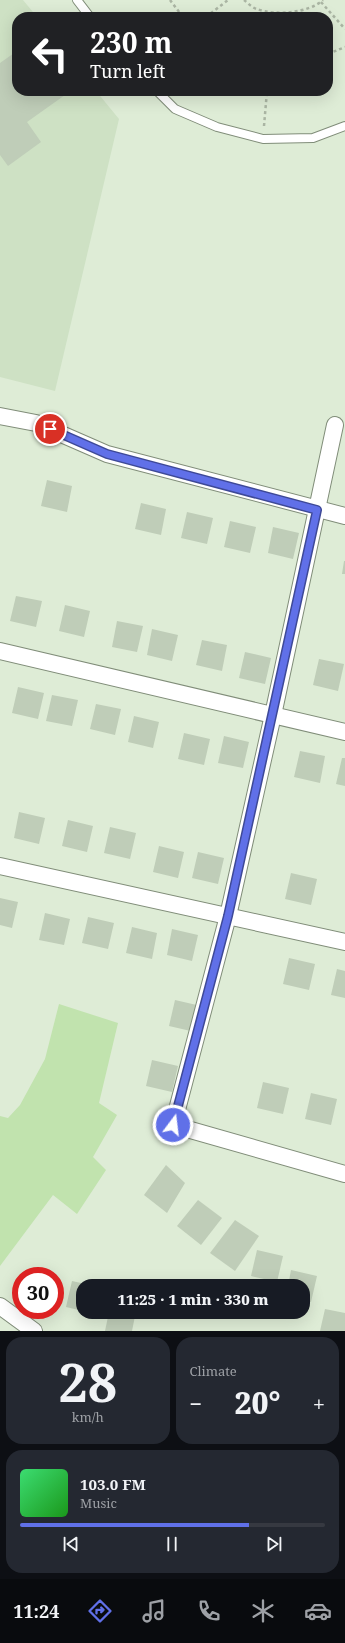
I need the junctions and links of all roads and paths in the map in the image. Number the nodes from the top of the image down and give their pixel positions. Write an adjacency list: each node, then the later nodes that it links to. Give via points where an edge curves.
1 (77, 0): 6 (lane)
2 (170, 0): 7 (path)
3 (228, 0): 8 (path)
4 (244, 0): 9 (path, via 256,9)
5 (322, 1): 10 (path, via 299,11); 11 (path)
6 (86, 12)
7 (180, 12)
8 (212, 12)
9 (270, 12)
10 (286, 12)
11 (331, 12)
12 (333, 14): 13 (path)
13 (345, 29)
14 (345, 47): 15 (path)
15 (333, 52)
16 (162, 96): 19 (lane, via 175,109 217,127)
17 (267, 96): 19 (path)
18 (345, 126): 19 (lane, via 313,138)
19 (263, 139)
20 (0, 416): 22 (street, via 36,423 107,454)
21 (335, 425): 22 (street)
22 (317, 510): 23 (street); 25 (street)
23 (345, 516)
24 (0, 651): 25 (street)
25 (273, 715): 26 (street); 28 (street)
26 (345, 732)
27 (0, 866): 28 (street)
28 (228, 916): 29 (street); 30 (street, via 173,1125)
29 (345, 942)
30 (345, 1174)
31 (0, 1306): 32 (street)
32 (34, 1331)

